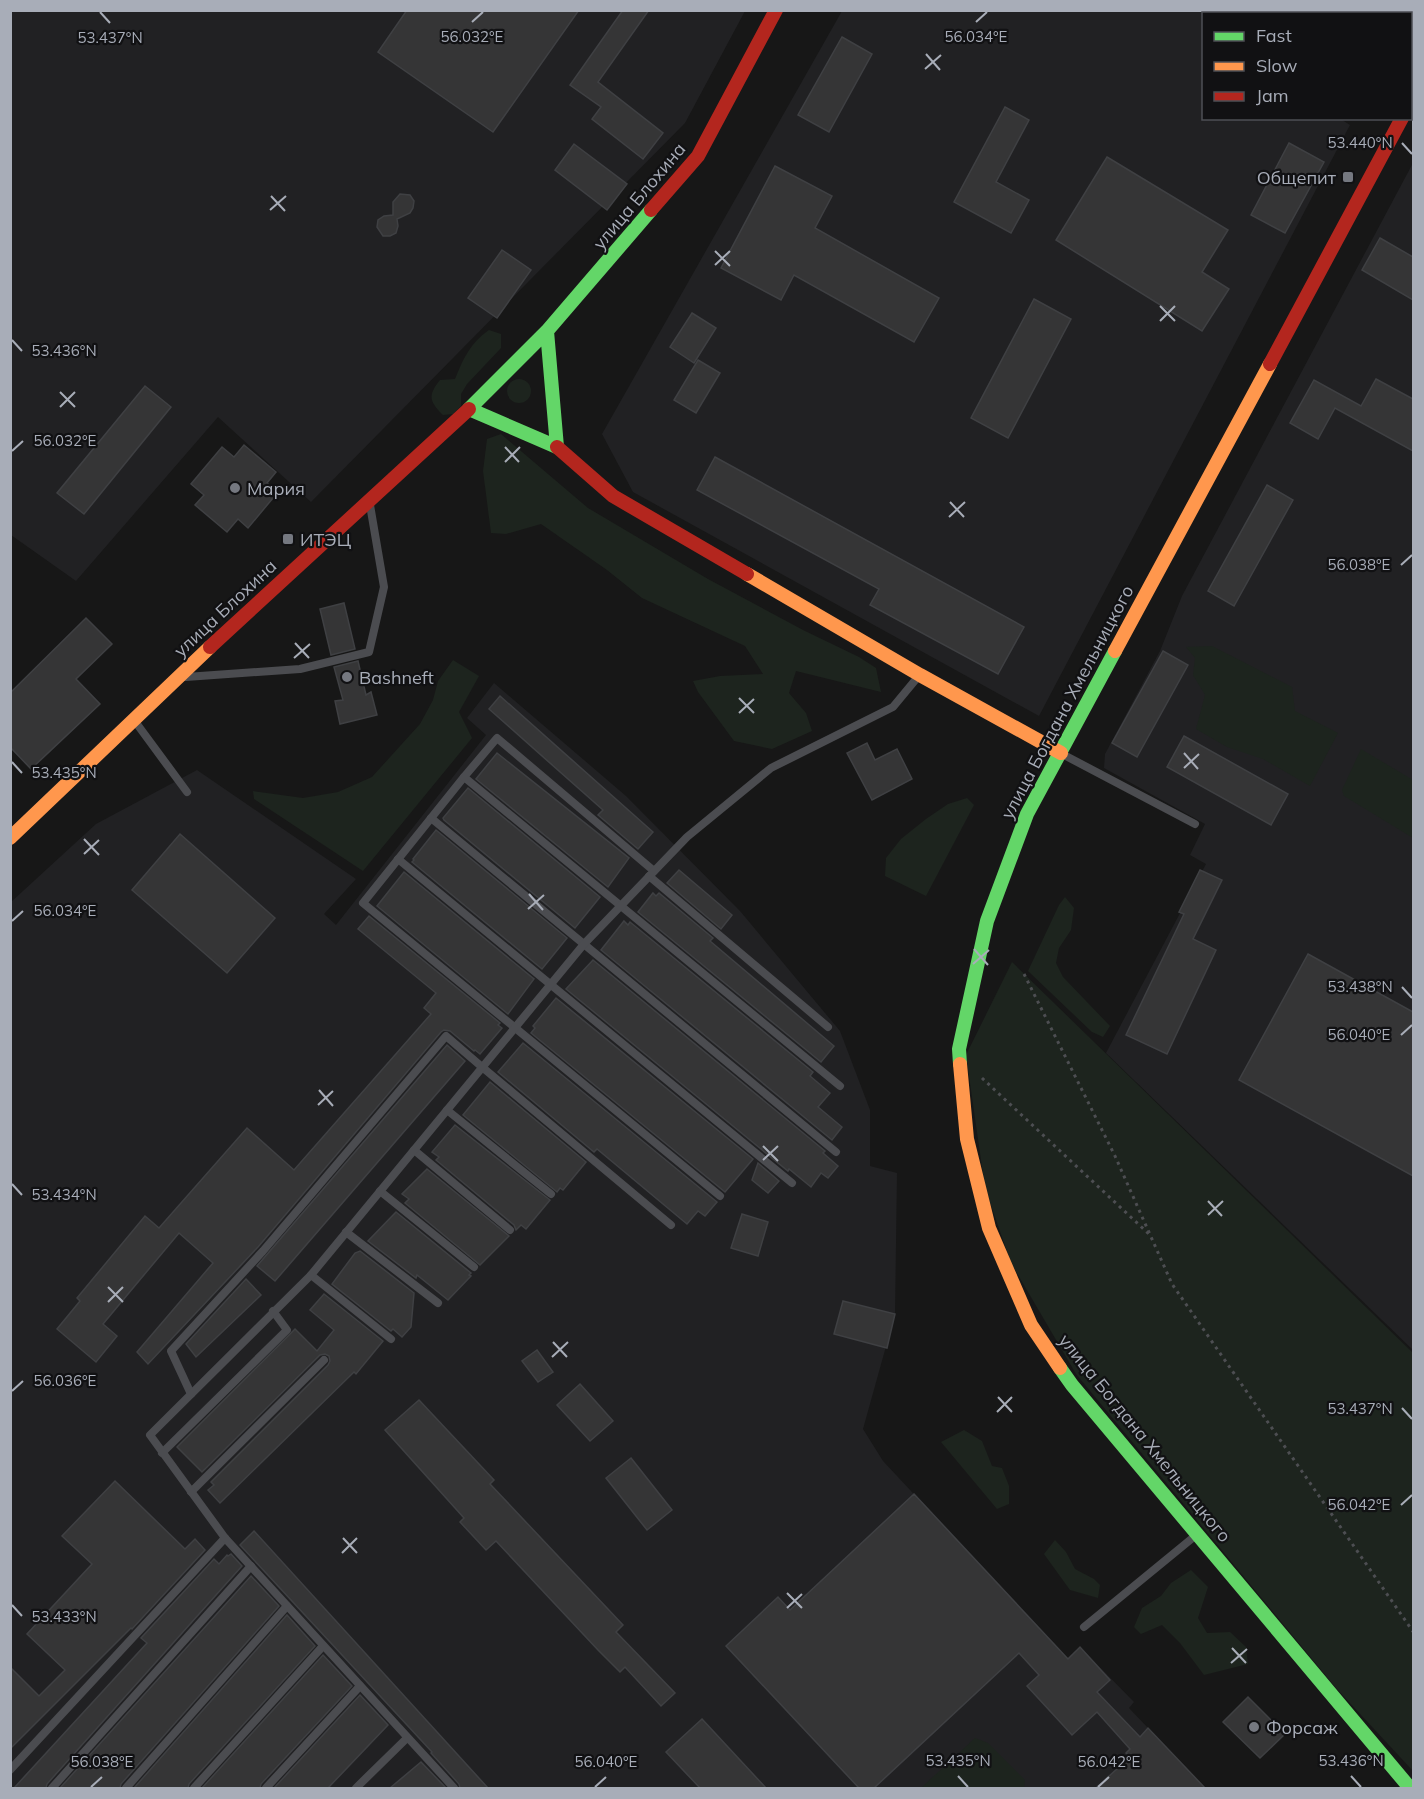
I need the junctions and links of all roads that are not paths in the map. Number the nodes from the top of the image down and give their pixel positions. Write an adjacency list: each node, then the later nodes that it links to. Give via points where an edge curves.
1 (776, 10): 3 (main road, улица Блохина, via 698,156)
2 (1401, 120): 10 (main road, улица Богдана Хмельницкого)
3 (547, 331): 4 (main road, улица Блохина); 5 (main road)
4 (469, 409): 5 (main road); 6 (main road, улица Блохина)
5 (557, 447): 7 (main road, via 613,496)
6 (369, 499): 8 (main road, улица Блохина); 8 (lane, via 384,587 369,652 300,669)
7 (920, 675): 10 (main road); 17 (lane, via 893,707 771,768 687,837)
8 (177, 677): 9 (main road, улица Блохина)
9 (133, 720): 12 (lane); 15 (main road, улица Блохина)
10 (1061, 753): 14 (lane); 44 (main road, улица Богдана Хмельницкого, via 1027,814 979,952 959,1049 967,1139 989,1228 1031,1325 1072,1384)
11 (464, 777): 13 (lane); 17 (lane, via 497,738); 18 (lane)
12 (187, 792)
13 (430, 818): 16 (lane); 19 (lane)
14 (1195, 824)
15 (10, 838)
16 (398, 859): 20 (lane); 21 (lane, via 363,903)
17 (651, 873): 18 (lane); 22 (lane)
18 (620, 905): 19 (lane); 24 (lane)
19 (584, 944): 20 (lane); 27 (lane)
20 (551, 984): 21 (lane); 28 (lane)
21 (515, 1027): 23 (lane); 31 (lane)
22 (828, 1027)
23 (482, 1067): 25 (lane); 32 (lane); 41 (lane, via 446,1036 263,1251 171,1351)
24 (840, 1086)
25 (447, 1110): 26 (lane); 30 (lane)
26 (414, 1150): 29 (lane); 33 (lane)
27 (836, 1152)
28 (792, 1183)
29 (380, 1191): 34 (lane); 35 (lane)
30 (550, 1194)
31 (720, 1196)
32 (671, 1225)
33 (510, 1230)
34 (346, 1232): 36 (lane); 37 (lane)
35 (474, 1267)
36 (311, 1275): 38 (lane); 39 (lane)
37 (438, 1304)
38 (273, 1311): 41 (lane); 42 (lane, via 287,1330)
39 (391, 1339)
40 (324, 1360): 43 (lane)
41 (191, 1394): 42 (lane, via 150,1435)
42 (162, 1453): 43 (lane)
43 (191, 1492): 45 (lane)
44 (1197, 1534): 48 (lane); 59 (main road, улица Богдана Хмельницкого)
45 (225, 1538): 46 (lane); 52 (lane)
46 (251, 1566): 47 (lane); 53 (lane)
47 (287, 1606): 49 (lane); 54 (lane)
48 (1084, 1627)
49 (323, 1646): 50 (lane); 55 (lane)
50 (360, 1686): 51 (lane); 56 (lane)
51 (407, 1738): 57 (lane); 58 (lane)
52 (10, 1770)
53 (52, 1788)
54 (126, 1788)
55 (194, 1788)
56 (266, 1788)
57 (356, 1788)
58 (454, 1788)
59 (1410, 1788)

